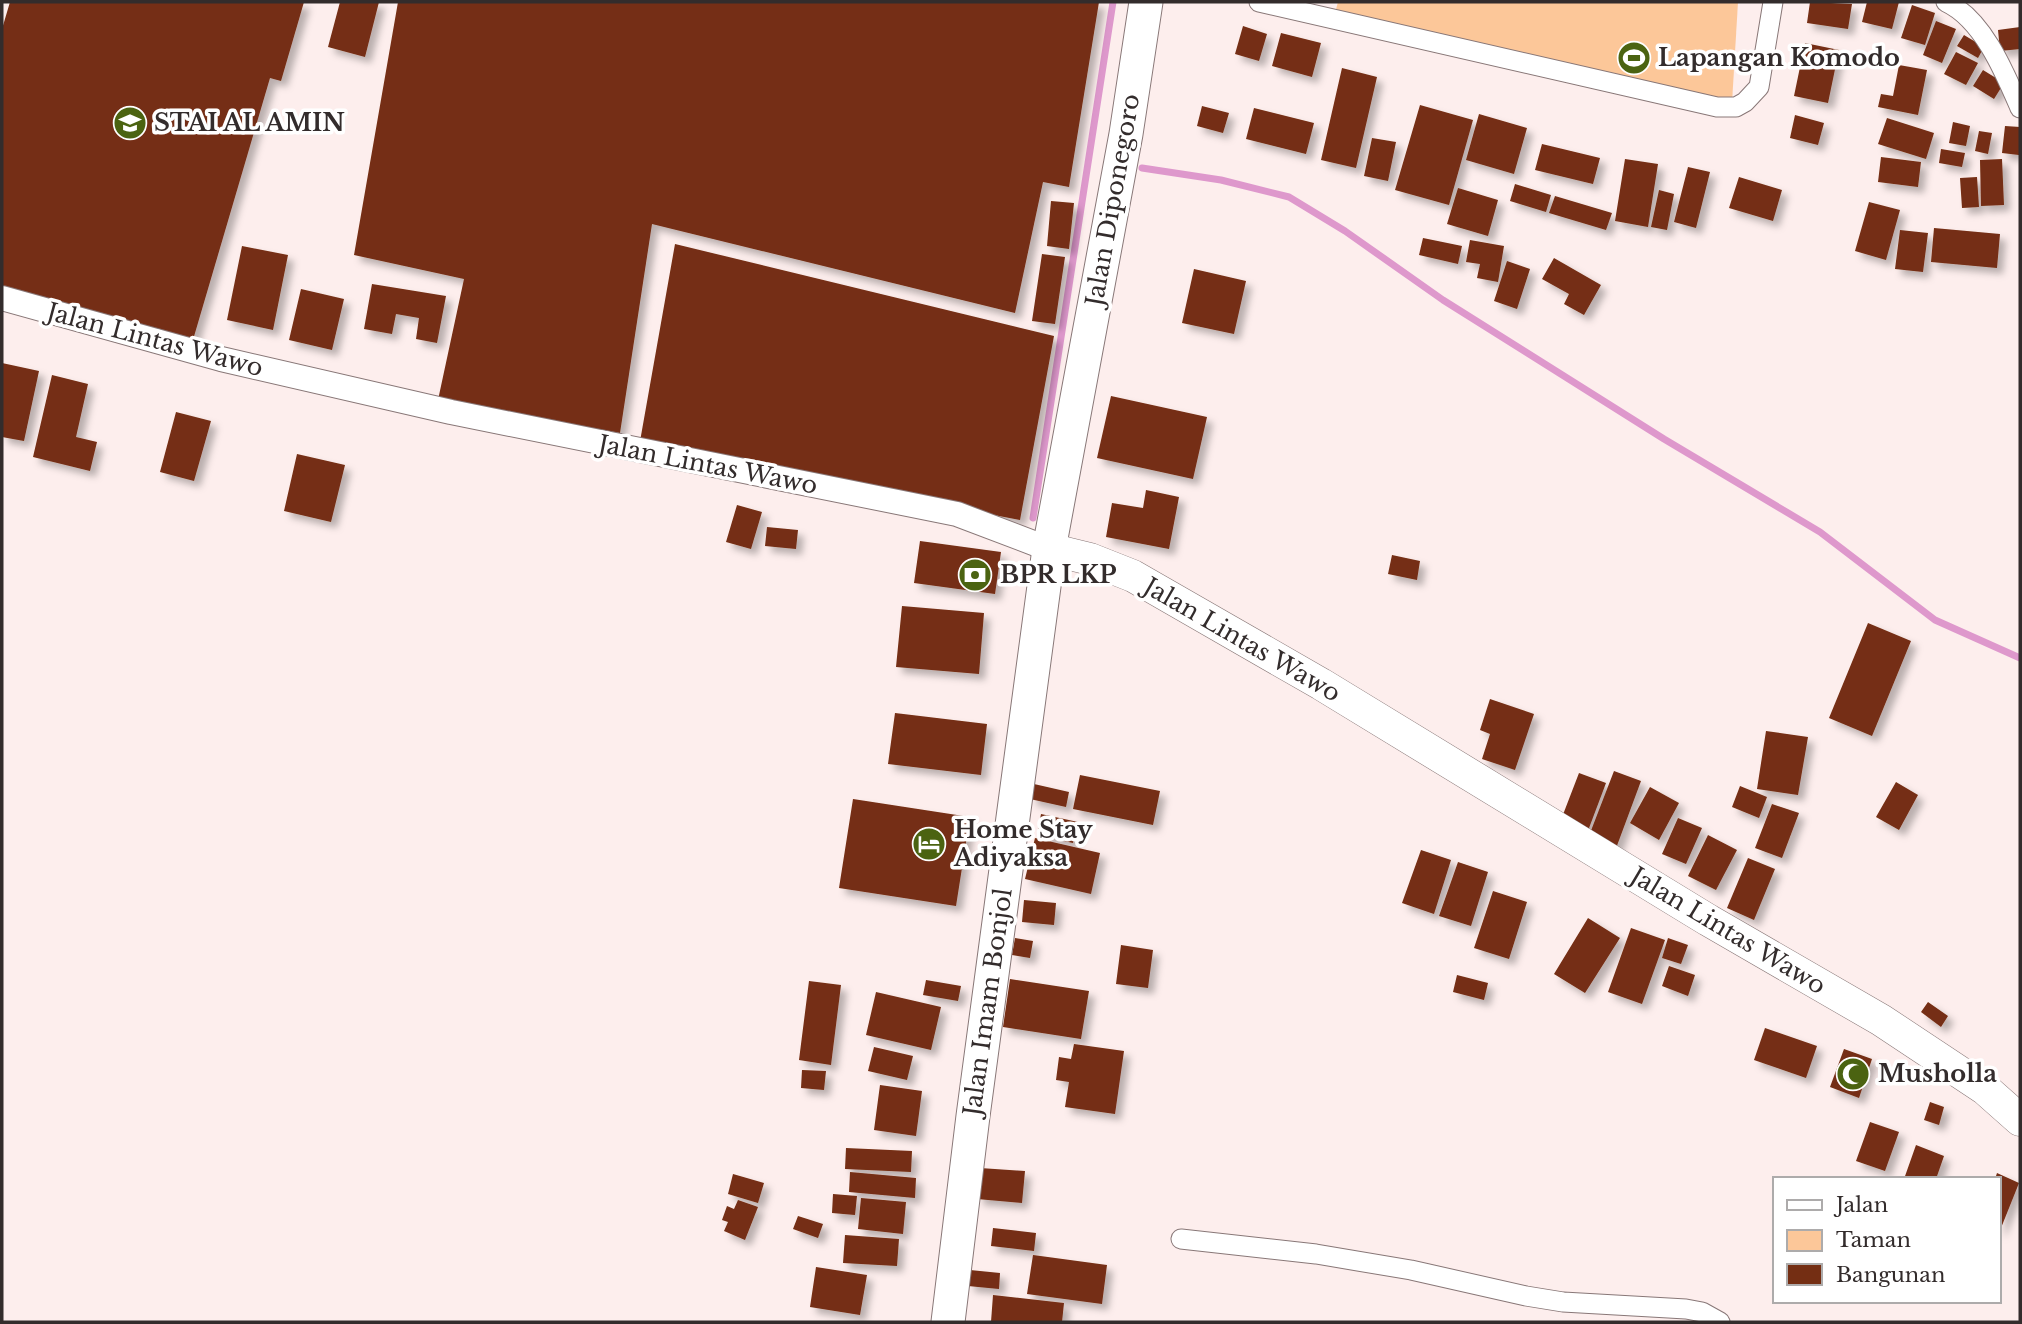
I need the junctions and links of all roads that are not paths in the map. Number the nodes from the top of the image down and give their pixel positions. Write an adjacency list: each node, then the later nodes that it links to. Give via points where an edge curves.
1 (1146, 2): 7 (highway, Jalan Diponegoro)
2 (1259, 2): 3 (street, via 1717,107 1736,107 1759,87)
3 (1773, 2)
4 (1947, 2): 5 (street, via 1985,37)
5 (2020, 108)
6 (2, 298): 7 (street, Jalan Lintas Wawo, via 221,359 438,409 935,508)
7 (1049, 549): 8 (main road, Jalan Lintas Wawo, via 1133,576 1321,684 1881,1020 1985,1089); 10 (highway, Jalan Imam Bonjol)
8 (2020, 1120)
9 (1181, 1239): 11 (street, via 1316,1254 1563,1302 1686,1309)
10 (948, 1322)
11 (1720, 1322)

